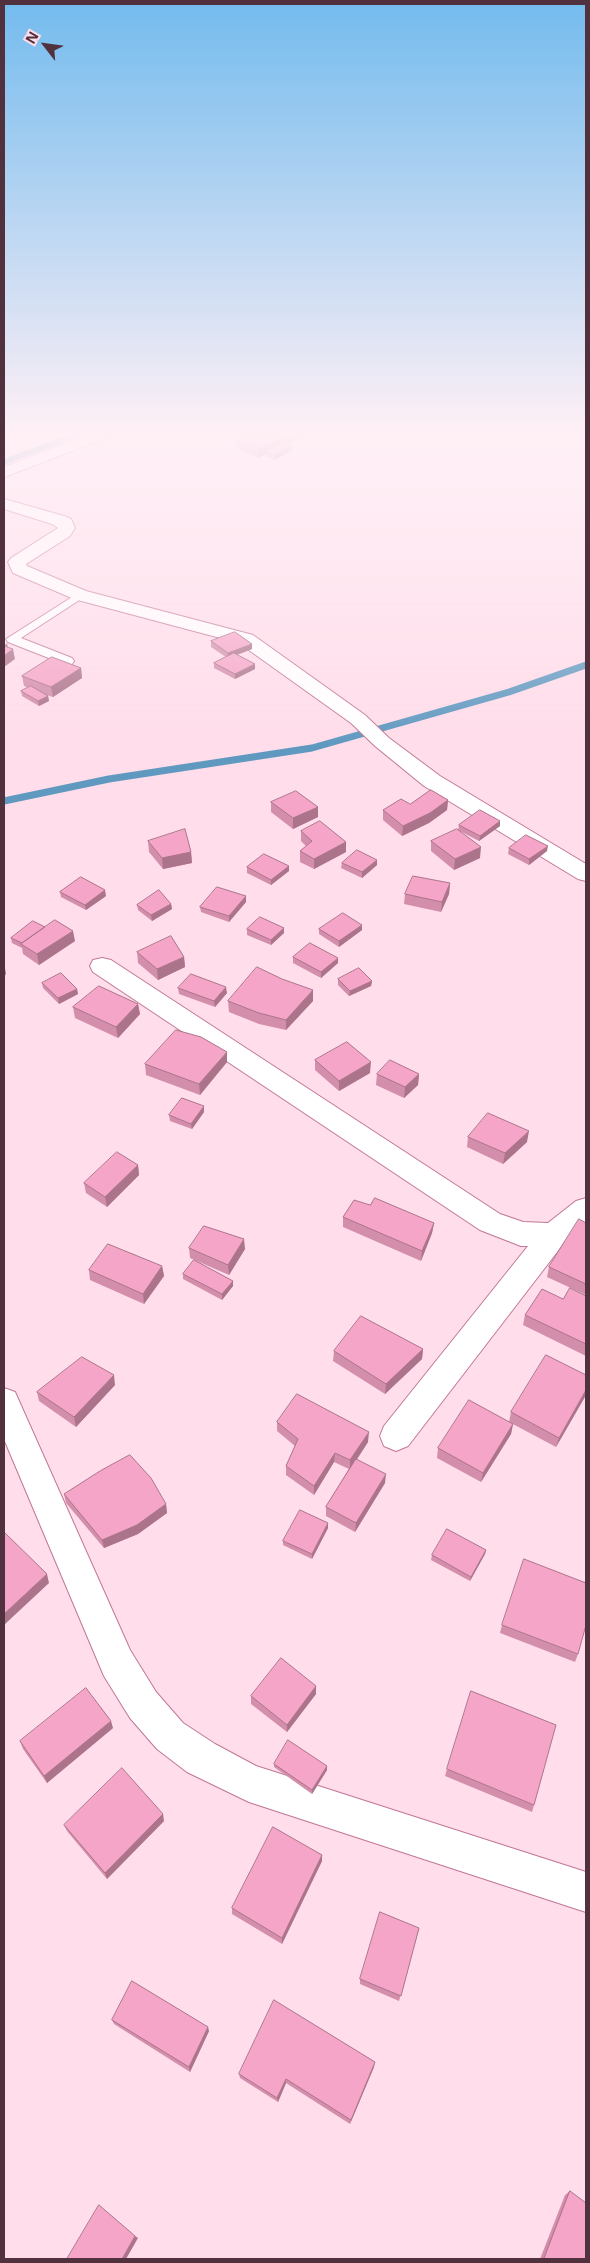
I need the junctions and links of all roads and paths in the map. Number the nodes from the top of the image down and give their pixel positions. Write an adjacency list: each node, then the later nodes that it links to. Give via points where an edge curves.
1 (58, 536): 2 (street, via 18,562 18,570)
2 (80, 595): 3 (lane, via 12,639); 4 (street, via 239,636 358,719 432,781)
3 (68, 662)
4 (586, 874)
5 (102, 966): 7 (street, via 490,1222 521,1234)
6 (586, 1209): 7 (street)
7 (554, 1235): 9 (street)
8 (4, 1402): 10 (street, via 117,1663 144,1706 170,1736 201,1758 249,1783)
9 (396, 1436)
10 (586, 1892)

